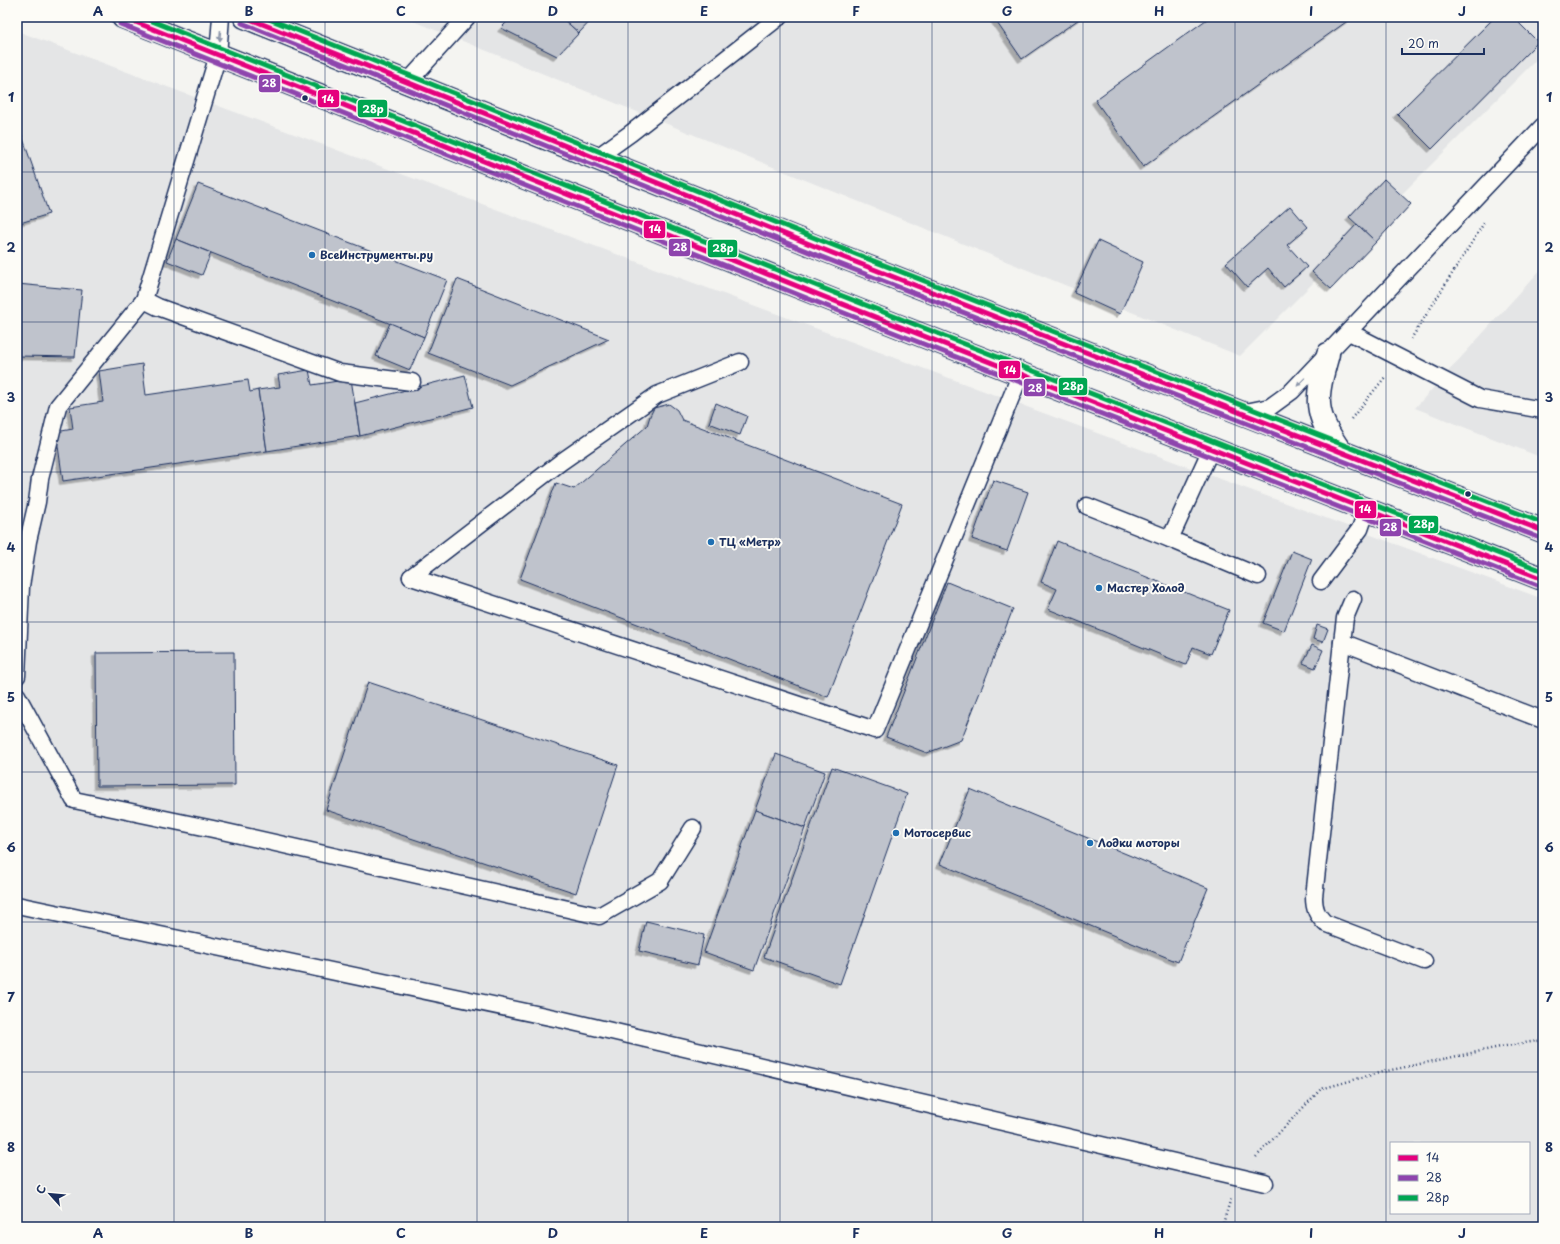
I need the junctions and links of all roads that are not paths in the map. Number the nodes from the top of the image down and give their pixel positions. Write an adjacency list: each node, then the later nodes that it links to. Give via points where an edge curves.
1 (123, 17): 6 (main road)
2 (221, 17): 6 (lane, one-way to 6)
3 (245, 17): 7 (main road)
4 (467, 17): 7 (lane)
5 (779, 17): 9 (lane)
6 (218, 55): 10 (lane); 14 (main road)
7 (407, 83): 9 (main road)
8 (1543, 126): 11 (lane)
9 (596, 158): 17 (main road)
10 (144, 300): 15 (lane, via 340,373); 29 (lane, via 58,406 40,479 21,586)
11 (1349, 332): 12 (lane); 16 (lane, via 1480,399)
12 (1328, 354): 17 (lane, one-way to 17, via 1282,399 1270,407); 19 (main road, via 1320,382 1319,408 1327,432)
13 (740, 362): 14 (lane, via 657,394 561,462 411,577 875,730)
14 (1022, 373): 18 (main road)
15 (412, 382)
16 (1543, 410)
17 (1241, 413): 19 (main road)
18 (1211, 449): 21 (main road); 23 (lane)
19 (1341, 452): 22 (main road)
20 (1087, 506): 23 (lane)
21 (1367, 509): 25 (main road); 26 (lane, via 1360,529)
22 (1543, 531)
23 (1170, 539): 24 (lane)
24 (1258, 576)
25 (1543, 579)
26 (1321, 581)
27 (1354, 599): 28 (lane, via 1345,618)
28 (1342, 642): 31 (lane); 34 (lane, via 1314,897 1315,910 1325,923)
29 (17, 676)
30 (17, 695): 32 (lane, via 74,800 599,916 660,881)
31 (1543, 720)
32 (693, 828)
33 (17, 905): 35 (lane, via 564,1020)
34 (1424, 961)
35 (1265, 1183)

